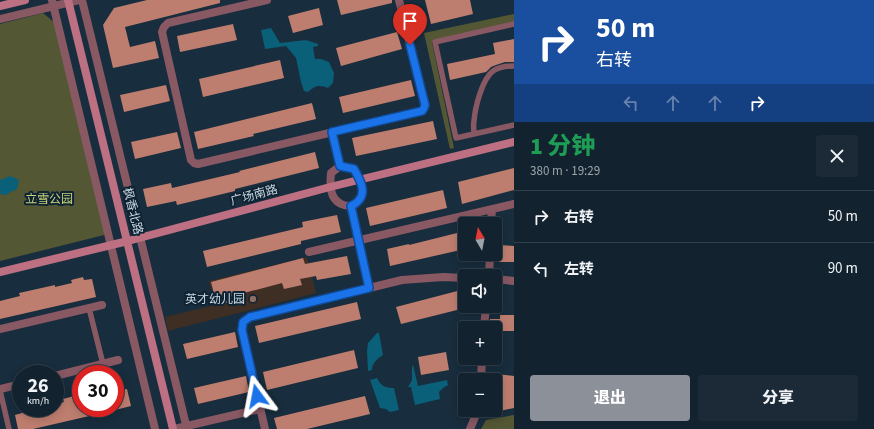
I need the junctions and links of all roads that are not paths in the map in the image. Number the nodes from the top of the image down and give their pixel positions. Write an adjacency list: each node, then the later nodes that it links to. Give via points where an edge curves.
1 (25, 0): 7 (street)
2 (81, 0): 5 (street); 22 (street)
3 (265, 0): 12 (street, via 168,23 164,27 162,32 191,160 198,164)
4 (399, 0): 12 (street, via 424,108 422,111)
5 (68, 1): 6 (street); 23 (street, 枫香北路)
6 (52, 3): 8 (street); 25 (street)
7 (0, 6)
8 (0, 19)
9 (514, 24): 13 (lane, via 435,42 456,138)
10 (514, 66): 13 (lane, via 493,70 485,79 474,121)
11 (514, 125): 13 (lane)
12 (332, 132): 15 (street)
13 (474, 134)
14 (514, 142): 16 (street, 广场南路)
15 (340, 166): 16 (street, via 354,169); 17 (street, via 331,174)
16 (360, 180): 17 (street, 广场南路); 19 (street, via 360,200)
17 (330, 187): 19 (street, via 333,197 340,204); 22 (street, 广场南路)
18 (514, 204): 20 (street)
19 (351, 206): 24 (street)
20 (492, 209): 21 (street); 24 (street)
21 (491, 217)
22 (140, 238): 23 (street, 广场南路); 42 (street)
23 (128, 241): 25 (street, 广场南路); 45 (street, 枫香北路)
24 (358, 241): 26 (street); 31 (street)
25 (111, 245): 27 (street, 广场南路); 44 (street)
26 (310, 252)
27 (0, 272)
28 (458, 278): 31 (street, via 402,280)
29 (502, 280): 30 (street)
30 (514, 281)
31 (369, 288): 40 (street, via 250,317 243,322 242,330)
32 (102, 305): 33 (street)
33 (89, 308): 34 (street); 36 (lane)
34 (0, 329)
35 (118, 360): 36 (street)
36 (103, 364): 37 (street)
37 (64, 374)
38 (12, 387): 39 (street)
39 (0, 390): 43 (lane)
40 (260, 409): 42 (street); 46 (street)
41 (475, 417): 47 (street)
42 (187, 428): 45 (street)
43 (9, 429)
44 (156, 429)
45 (174, 429)
46 (265, 429)
47 (470, 429)

